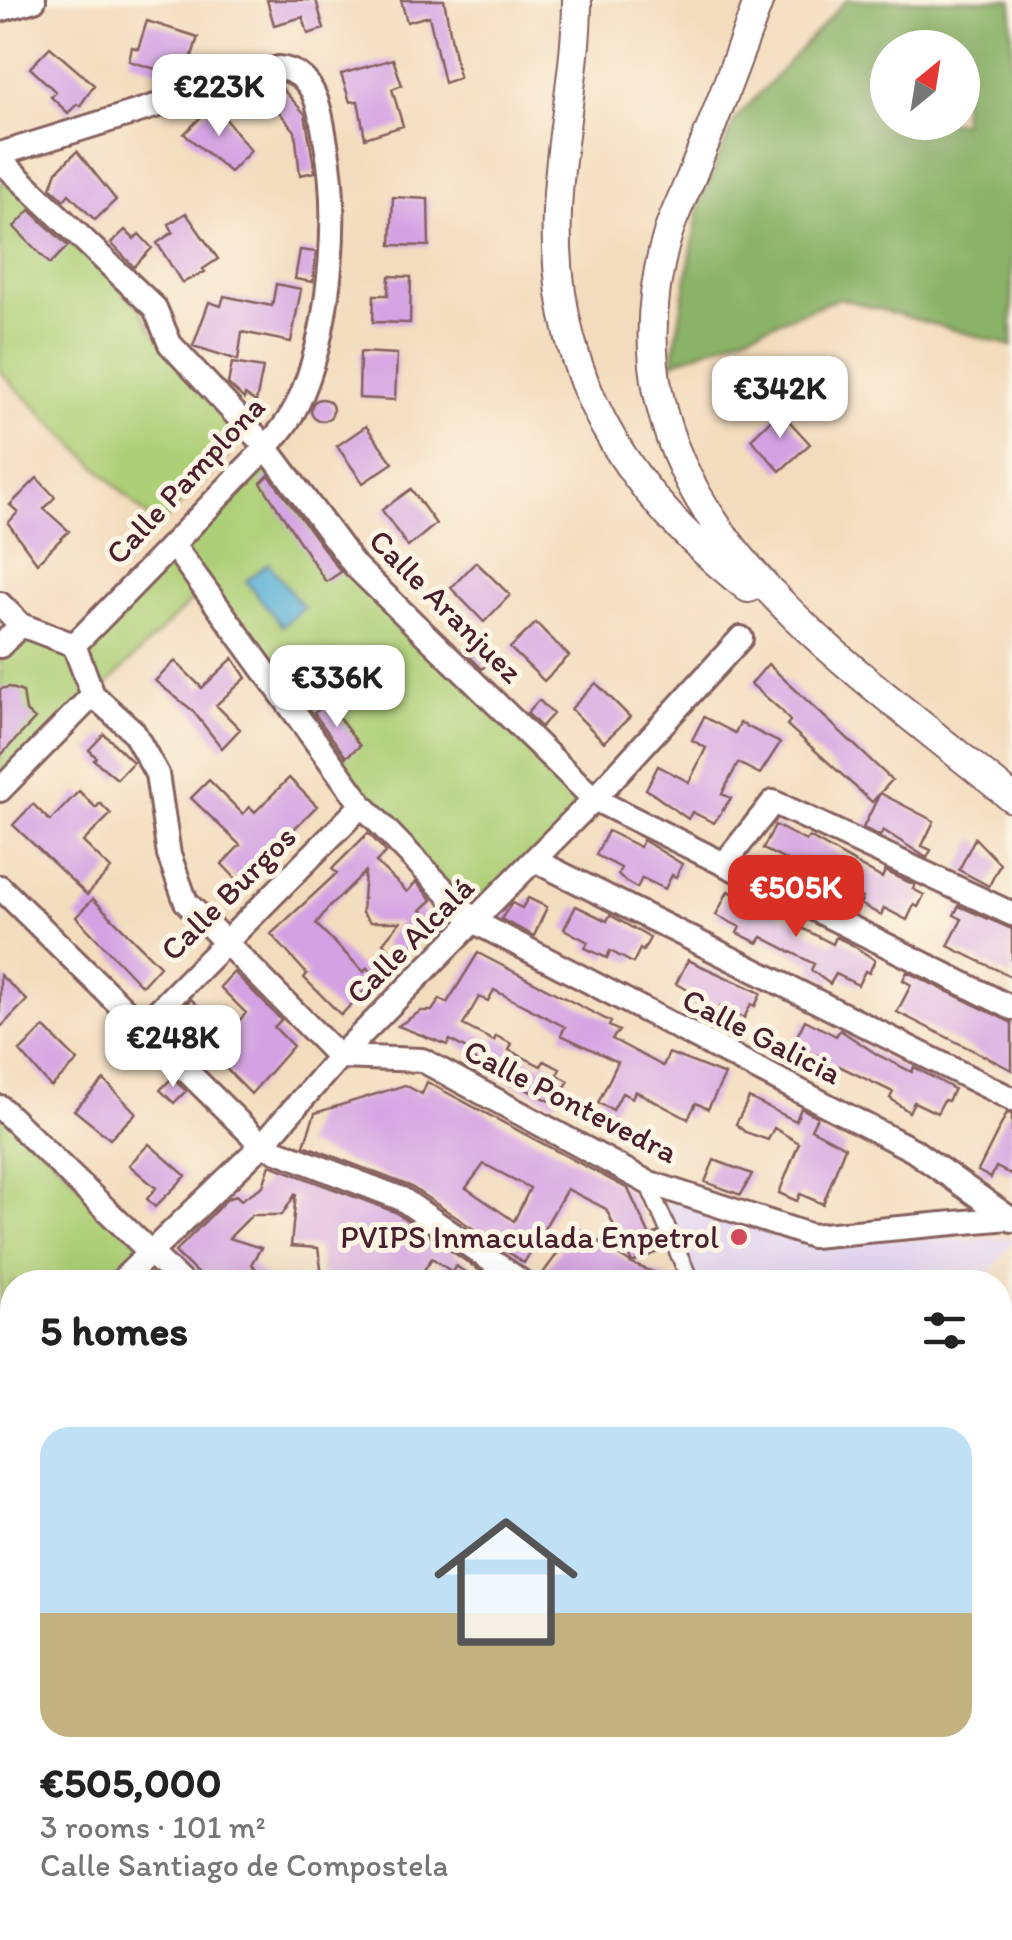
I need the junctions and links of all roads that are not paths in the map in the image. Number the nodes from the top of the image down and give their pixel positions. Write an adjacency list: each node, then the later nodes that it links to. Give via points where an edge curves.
1 (577, 0): 11 (street, via 556,212 562,300 575,357 600,422 657,507 734,578)
2 (759, 0): 11 (street, via 668,232 652,352 672,444 706,516 752,574)
3 (28, 1): 4 (street)
4 (0, 10)
5 (0, 157): 6 (street, Calle Aranjuez, via 155,308 170,344); 6 (street, Calle Pamplona, via 278,68 305,78 330,166 328,282 296,407)
6 (266, 447): 7 (street, Calle Pamplona); 17 (street, Calle Aranjuez, via 355,566)
7 (173, 545): 12 (street, Calle Pamplona); 18 (street, Calle Galicia)
8 (0, 604): 9 (street)
9 (21, 625): 12 (street); 13 (street)
10 (740, 638): 17 (street, Calle Alcalá)
11 (822, 640): 16 (street)
12 (74, 645): 14 (street)
13 (0, 646)
14 (93, 695): 15 (street); 24 (street, via 133,731 157,774 178,888)
15 (0, 790)
16 (1012, 798)
17 (594, 799): 19 (street, Calle Alcalá); 20 (street, Calle Aranjuez)
18 (362, 805): 23 (street, Calle Galicia); 24 (street, Calle Burgos)
19 (534, 860): 23 (street, Calle Alcalá); 28 (street)
20 (725, 864): 22 (street, via 772,802); 25 (street, Calle Aranjuez)
21 (0, 888): 26 (street)
22 (1012, 914)
23 (474, 922): 27 (street, Calle Alcalá); 32 (street, Calle Galicia, via 914,1150)
24 (224, 942): 26 (street, Calle Burgos); 27 (street)
25 (1012, 1008)
26 (142, 1027): 30 (street)
27 (339, 1057): 30 (street, Calle Alcalá); 31 (street, Calle Pontevedra, via 422,1060)
28 (1012, 1100)
29 (0, 1107): 33 (street)
30 (262, 1145): 33 (street, Calle Alcalá); 36 (street, via 402,1199)
31 (647, 1182): 32 (street, Calle Pontevedra, via 812,1236); 37 (street)
32 (1010, 1219)
33 (151, 1253): 34 (street, Calle Alcalá); 35 (street)
34 (133, 1270)
35 (169, 1270)
36 (505, 1270)
37 (686, 1270)

